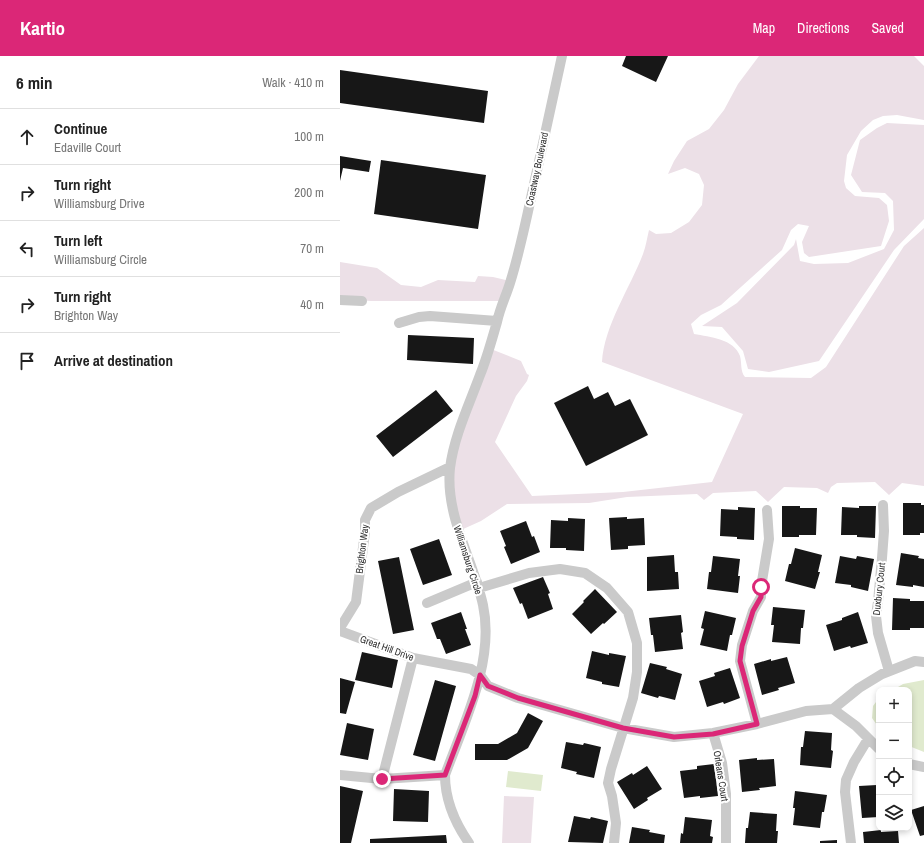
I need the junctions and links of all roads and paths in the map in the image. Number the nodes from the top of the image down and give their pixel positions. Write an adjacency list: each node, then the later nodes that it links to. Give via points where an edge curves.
1 (562, 56): 2 (street, Coastway Boulevard)
2 (511, 282): 5 (street, Williamsburg Circle)
3 (340, 300): 4 (street)
4 (362, 301)
5 (497, 321): 6 (street, via 430,316); 7 (street, Williamsburg Circle)
6 (399, 323)
7 (450, 467): 10 (street, Williamsburg Circle, via 450,494 459,532); 12 (street, Brighton Way, via 371,508 365,520 356,602)
8 (883, 505): 15 (street, Duxbury Court, via 884,531 876,616)
9 (767, 510): 18 (street, via 769,539 761,597 753,611 740,661)
10 (478, 585): 11 (street); 16 (street, Williamsburg Circle, via 486,632); 19 (street, via 529,573 560,569 585,573 607,588 628,612 637,643 637,672)
11 (427, 603)
12 (340, 629): 13 (street, Great Hill Drive)
13 (413, 658): 16 (street, Great Hill Drive, via 471,669); 27 (street)
14 (924, 662): 15 (street, via 915,661)
15 (889, 671): 17 (street, via 859,688)
16 (480, 675): 19 (street, via 488,686 518,698); 25 (street, Williamsburg Circle, via 475,696)
17 (833, 709): 18 (street, via 806,711); 21 (street, via 856,726)
18 (757, 724): 20 (street)
19 (623, 728): 20 (street, via 674,737); 29 (street, via 608,783 616,823)
20 (713, 734): 30 (street, Orleans Court, via 722,763 726,794)
21 (868, 740): 22 (street); 31 (street, via 846,780)
22 (876, 747)
23 (912, 765): 24 (street)
24 (924, 767)
25 (445, 775): 27 (street); 28 (street, Williamsburg Circle, via 450,804 457,823)
26 (340, 776): 27 (street)
27 (382, 779)
28 (469, 843)
29 (614, 843)
30 (726, 843)
31 (851, 843)

